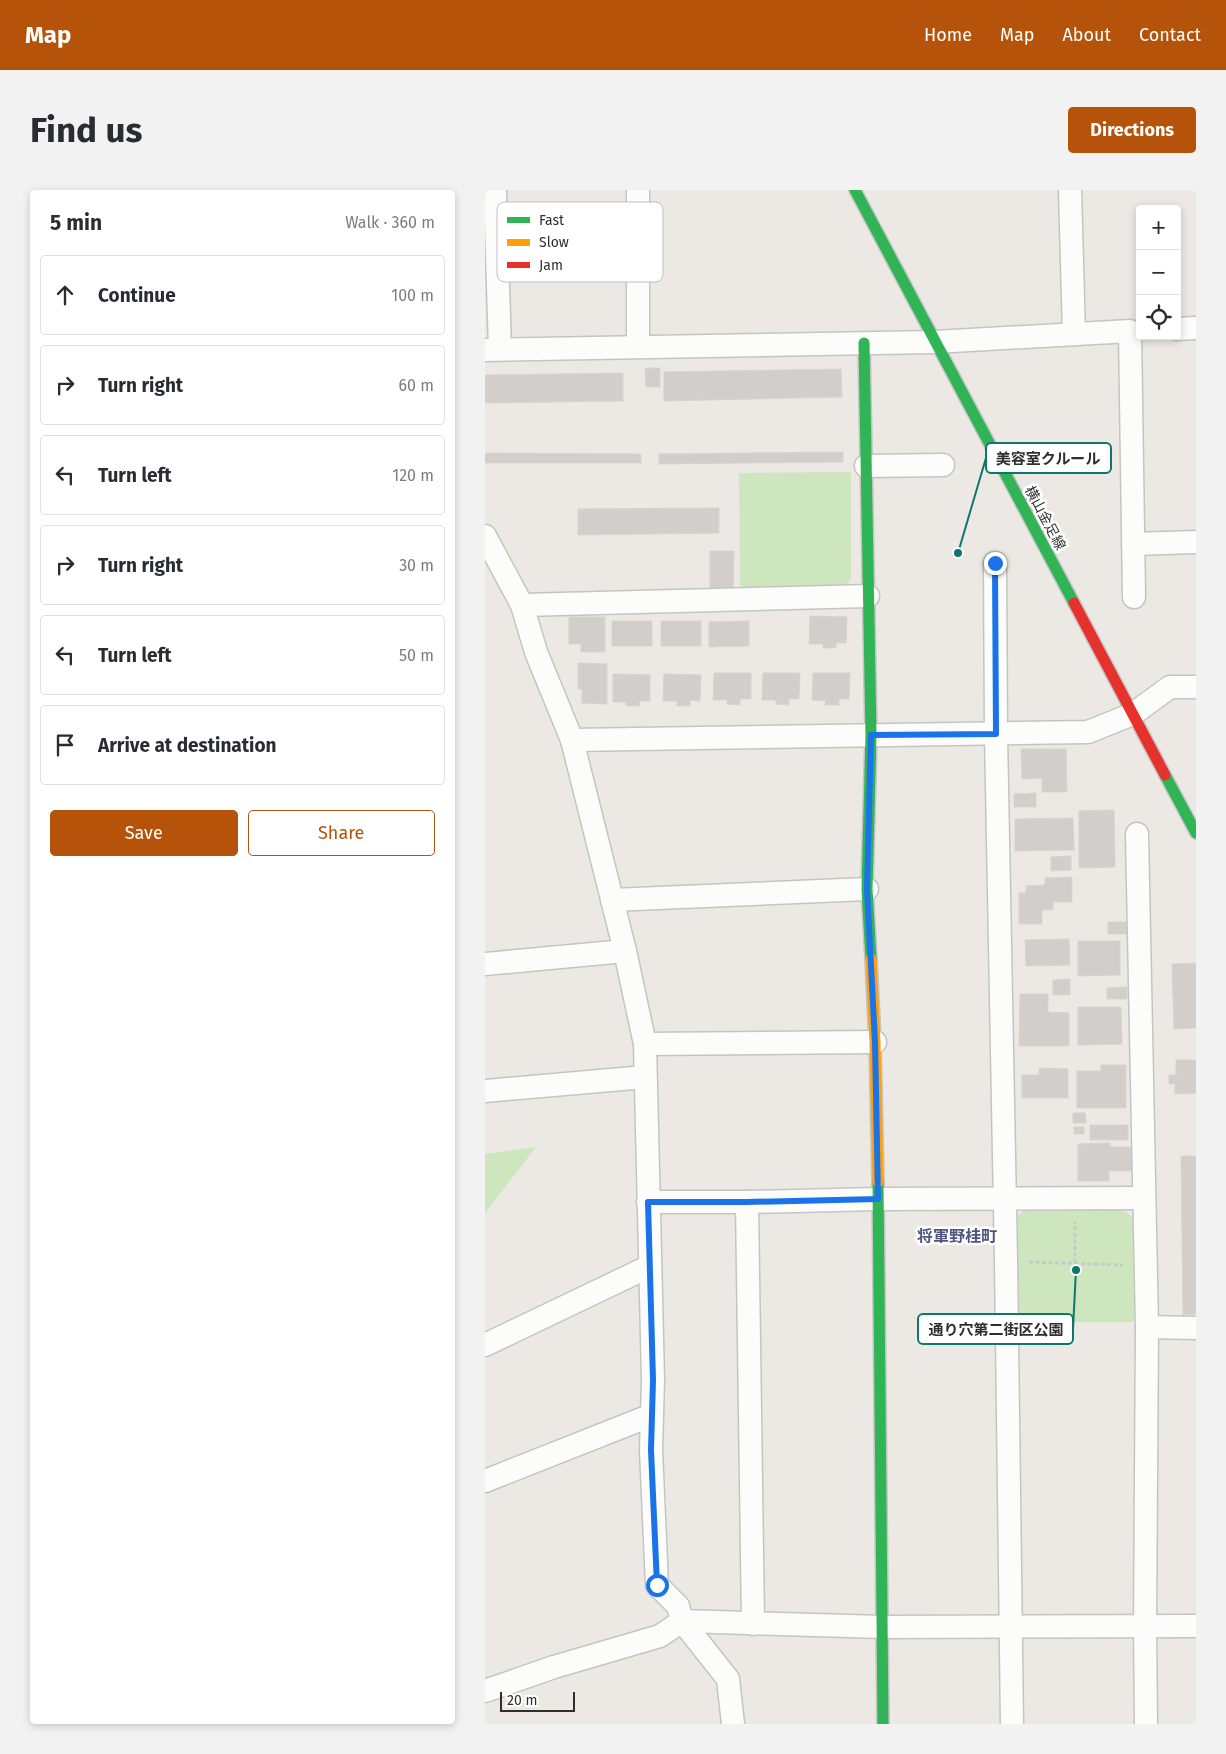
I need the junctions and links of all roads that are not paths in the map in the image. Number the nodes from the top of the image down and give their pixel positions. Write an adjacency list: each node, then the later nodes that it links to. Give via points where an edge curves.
1 (495, 190): 12 (street)
2 (855, 190): 9 (street, 横山金足線)
3 (1070, 190): 8 (street)
4 (638, 282): 11 (street)
5 (1196, 328): 6 (street)
6 (1181, 329)
7 (1135, 331): 8 (street); 17 (street)
8 (1075, 334): 9 (street)
9 (934, 342): 10 (street); 23 (street, 横山金足線)
10 (864, 343): 11 (street); 14 (street)
11 (638, 347): 12 (street)
12 (493, 350)
13 (943, 465): 14 (street)
14 (866, 466): 19 (street)
15 (485, 536): 21 (street)
16 (1196, 542): 17 (street)
17 (1133, 544): 20 (street)
18 (995, 563): 24 (street)
19 (869, 596): 21 (street); 25 (street)
20 (1134, 597)
21 (521, 605): 26 (street, via 536,652)
22 (1196, 686): 23 (street, via 1170,687)
23 (1133, 714): 24 (street, via 1088,732); 27 (street, 横山金足線)
24 (996, 734): 25 (street); 37 (street)
25 (871, 735): 26 (street); 29 (street)
26 (572, 740): 30 (street)
27 (1196, 833)
28 (1137, 834): 38 (street)
29 (867, 889): 30 (street); 33 (street)
30 (612, 900): 31 (street)
31 (625, 951): 32 (street); 34 (street)
32 (485, 964)
33 (875, 1042): 34 (street); 39 (street)
34 (645, 1044): 35 (street)
35 (645, 1077): 36 (street); 40 (street)
36 (485, 1091)
37 (1003, 1198): 38 (street); 39 (street); 50 (street)
38 (1143, 1198): 43 (street)
39 (878, 1199): 41 (street); 52 (street)
40 (648, 1202): 41 (street); 42 (street)
41 (747, 1202): 49 (street)
42 (650, 1266): 45 (street); 46 (street)
43 (1147, 1327): 44 (street); 53 (street)
44 (1196, 1328)
45 (485, 1345)
46 (652, 1415): 47 (street); 48 (street, via 657,1585 678,1606)
47 (485, 1481)
48 (682, 1621): 49 (street); 54 (street, via 659,1636); 55 (street, via 728,1678)
49 (753, 1624): 52 (street)
50 (1011, 1626): 52 (street); 53 (street); 57 (street)
51 (1196, 1626): 53 (street)
52 (883, 1627): 56 (street)
53 (1145, 1627): 58 (street)
54 (485, 1691)
55 (733, 1724)
56 (883, 1724)
57 (1012, 1724)
58 (1146, 1724)

